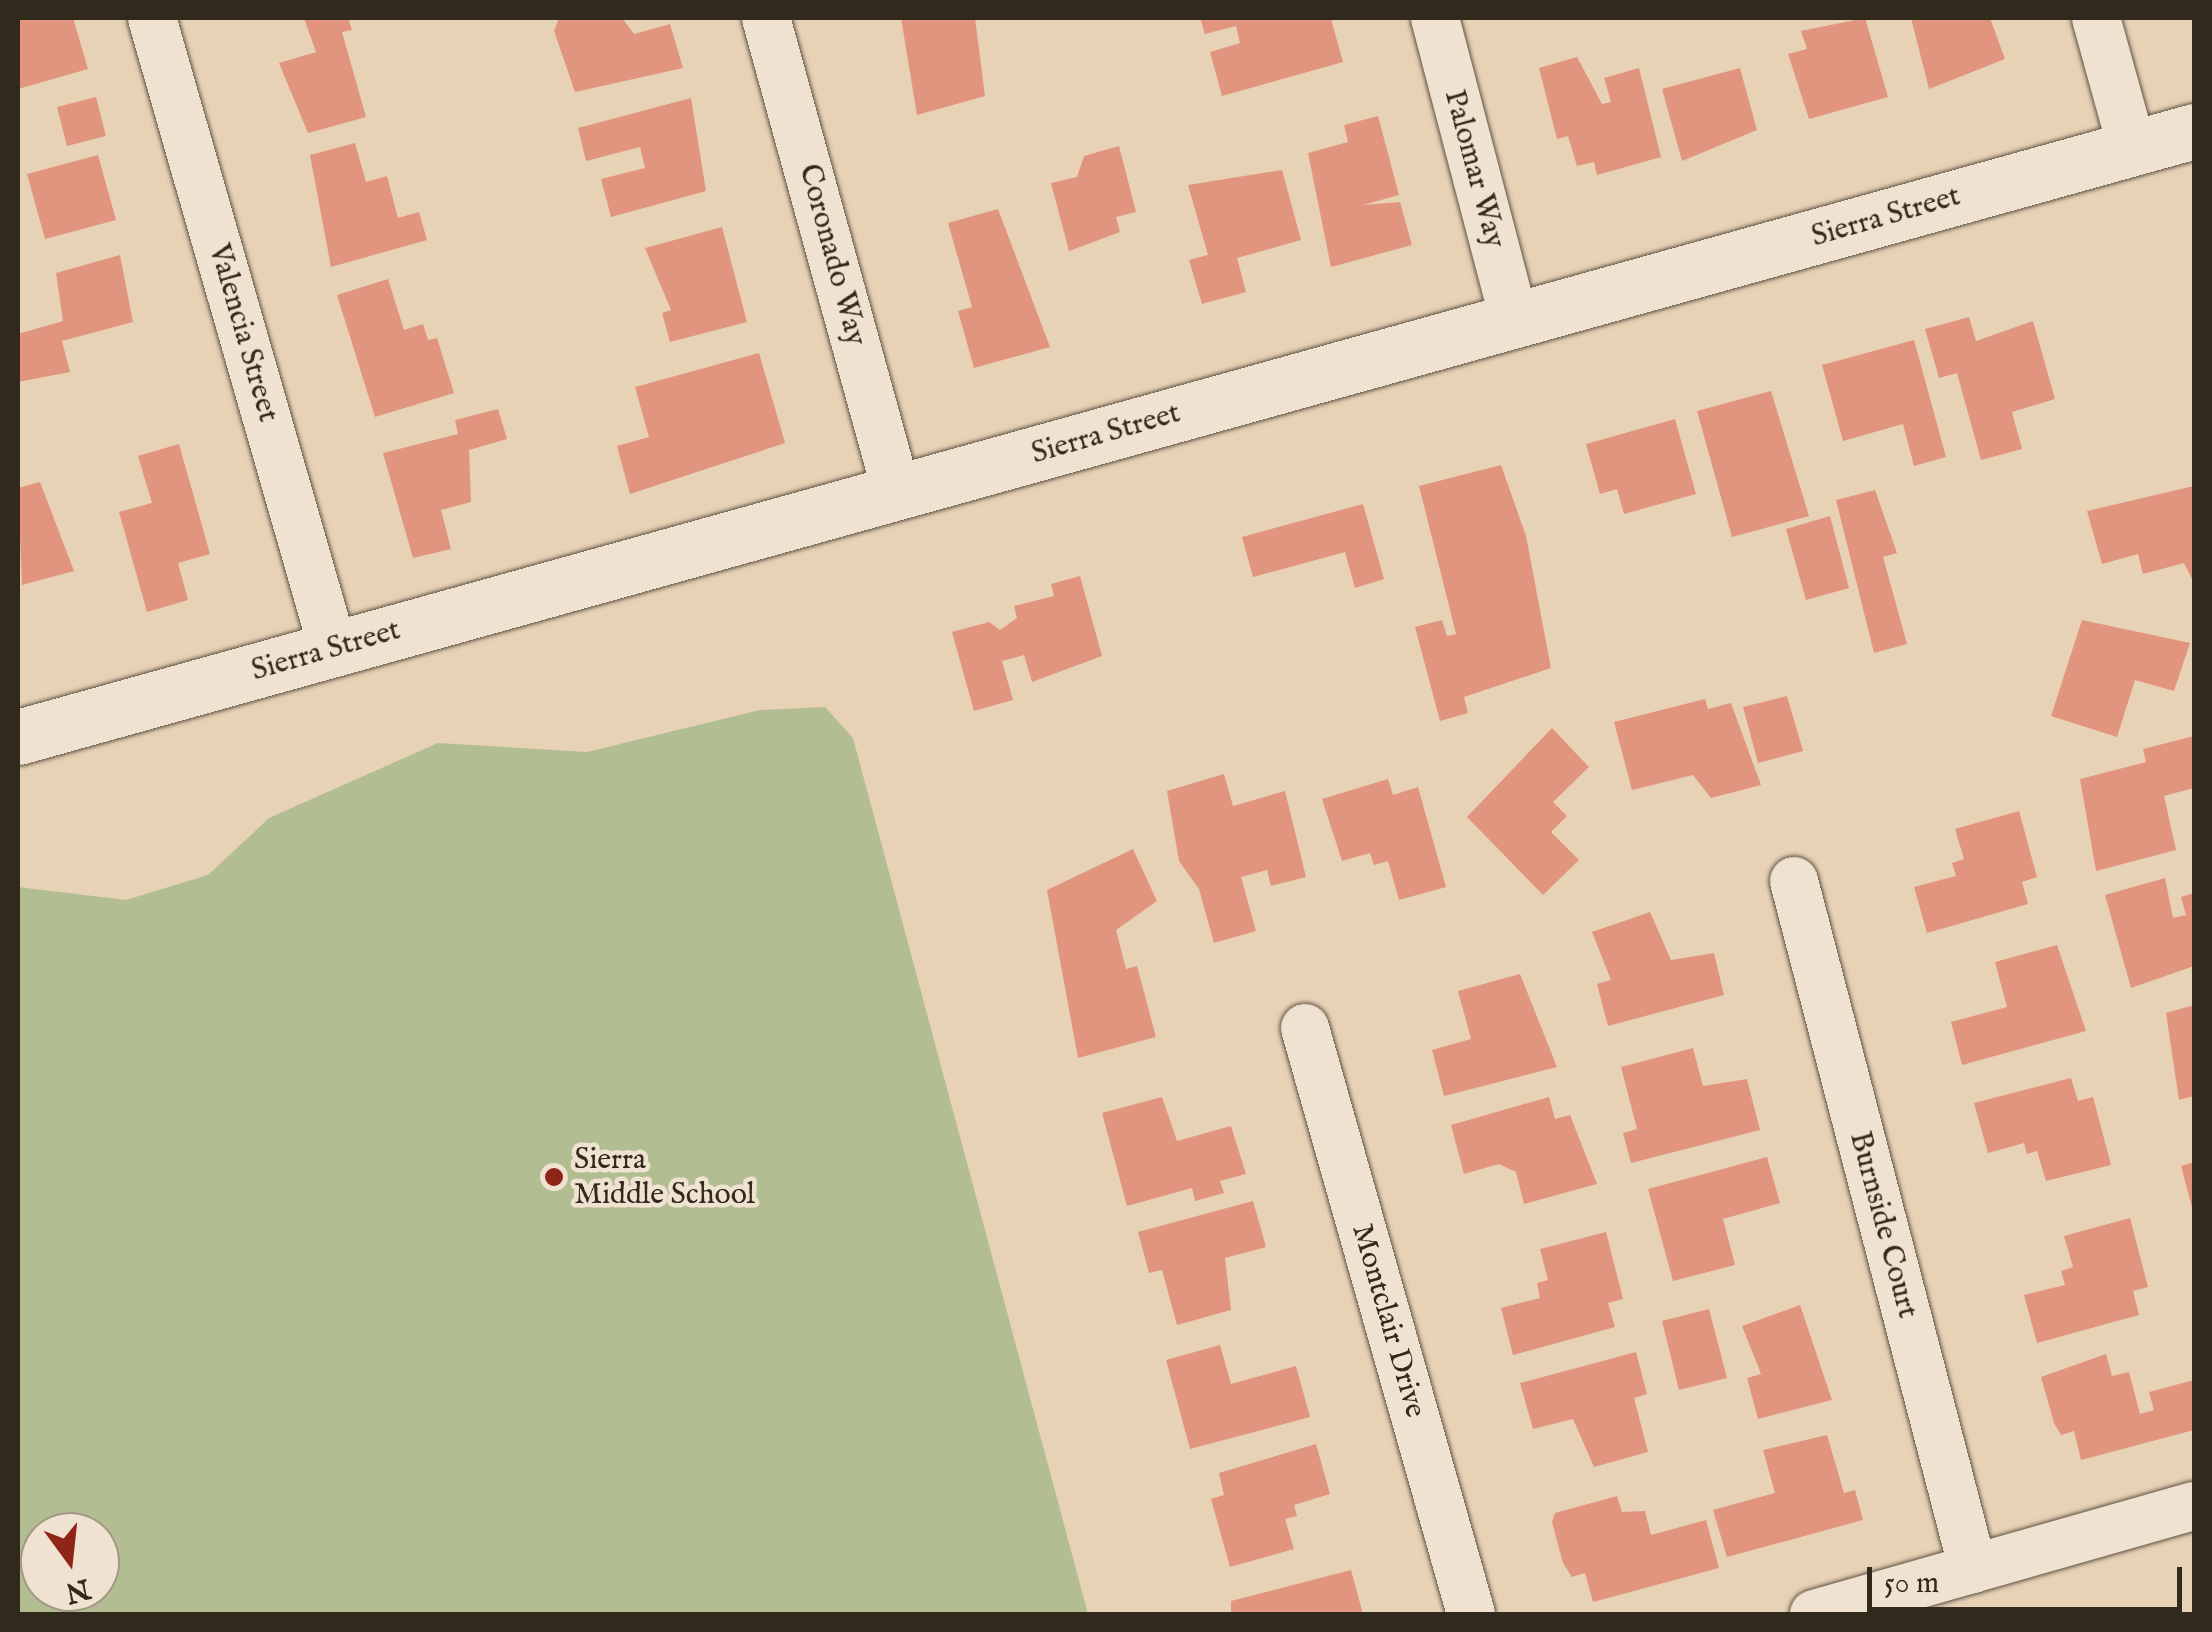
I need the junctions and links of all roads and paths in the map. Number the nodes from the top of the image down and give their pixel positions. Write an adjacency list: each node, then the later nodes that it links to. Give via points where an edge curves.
1 (152, 18): 9 (street, Valencia Street)
2 (766, 18): 8 (street, Coronado Way)
3 (1435, 18): 7 (street, Palomar Way)
4 (2096, 18): 6 (street)
5 (2194, 131): 6 (street, Sierra Street)
6 (2132, 148): 7 (street, Sierra Street)
7 (1514, 320): 8 (street, Sierra Street)
8 (897, 492): 9 (street, Sierra Street)
9 (333, 649): 10 (street, Sierra Street)
10 (18, 736)
11 (1794, 881): 14 (street, Burnside Court)
12 (1305, 1028): 15 (street, Montclair Drive)
13 (2194, 1506): 14 (street)
14 (1973, 1569): 16 (street)
15 (1471, 1614)
16 (1814, 1614)

